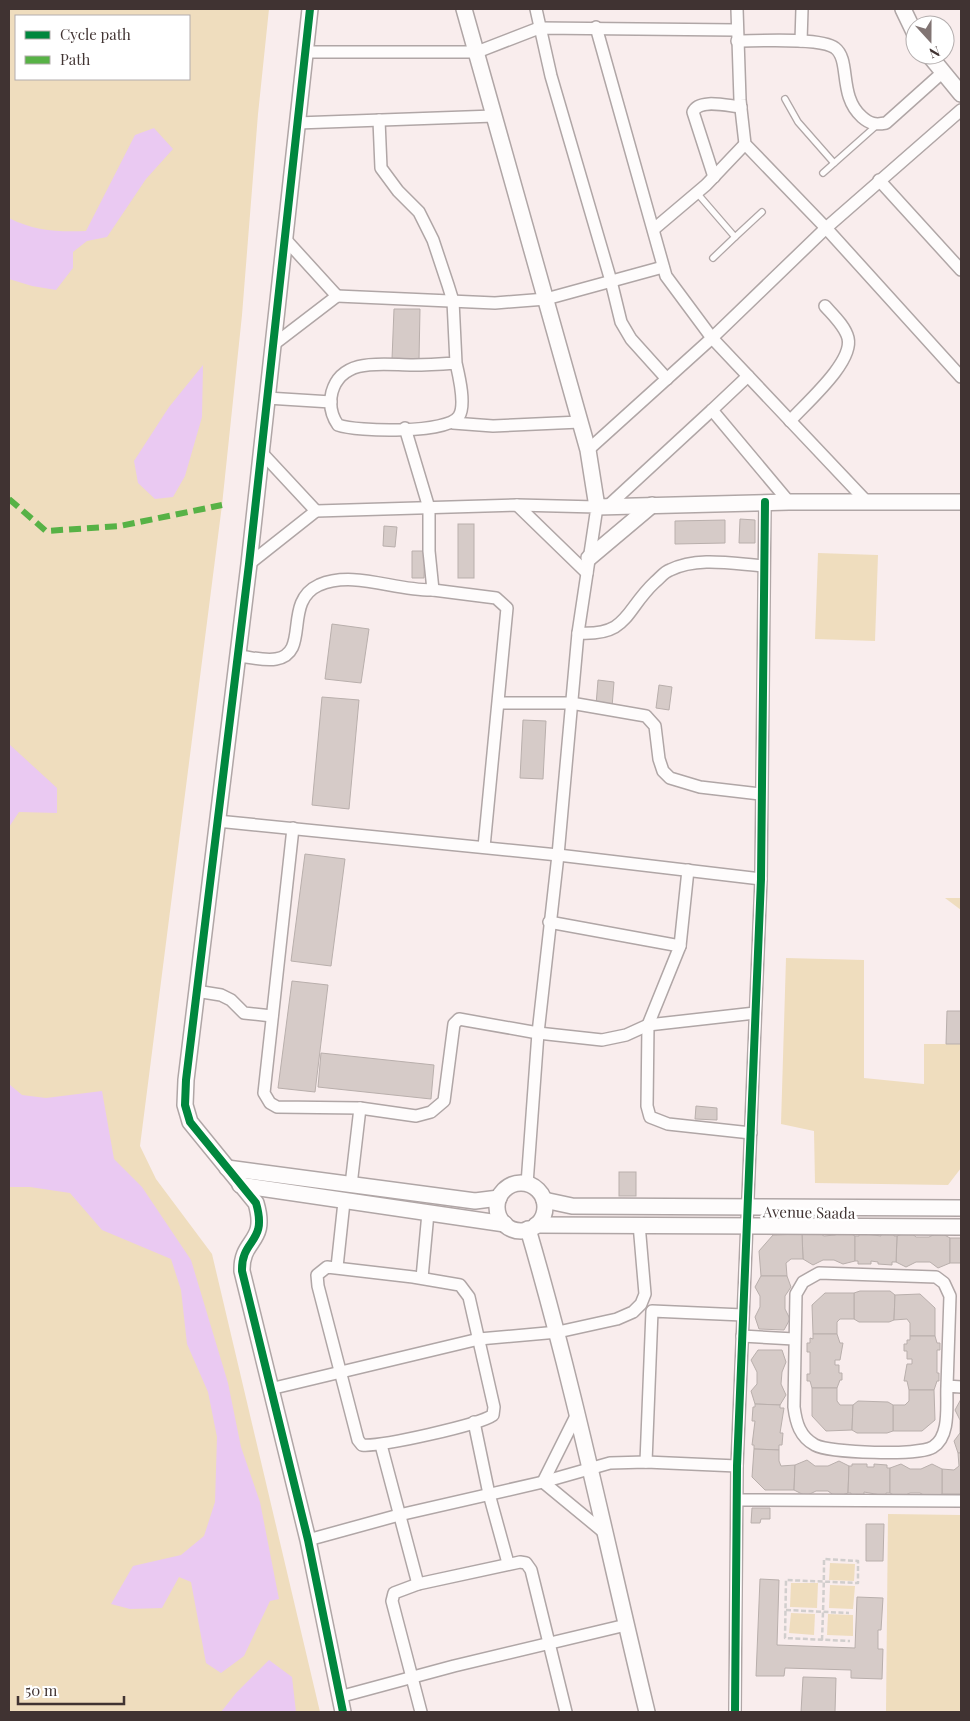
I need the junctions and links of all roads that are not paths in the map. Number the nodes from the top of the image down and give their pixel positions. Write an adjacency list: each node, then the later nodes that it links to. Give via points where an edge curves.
1 (310, 9): 10 (street)
2 (464, 9): 11 (street)
3 (536, 9): 7 (street)
4 (736, 9): 8 (street)
5 (802, 9): 9 (street)
6 (596, 27): 7 (street); 8 (street); 30 (street)
7 (539, 28): 11 (street); 36 (street)
8 (737, 35): 9 (street); 16 (street)
9 (801, 41): 21 (street, via 837,48 851,104 870,123)
10 (305, 52): 11 (street); 20 (street)
11 (477, 52): 18 (street)
12 (937, 65): 13 (street)
13 (943, 72): 14 (street); 21 (street, via 886,123)
14 (961, 94)
15 (785, 99): 23 (lane, via 798,122)
16 (741, 107): 22 (street); 25 (street, via 701,104 693,112)
17 (961, 110): 26 (street)
18 (494, 116): 19 (street); 38 (street)
19 (379, 120): 20 (street); 39 (street, via 381,168 419,212)
20 (297, 123): 32 (street)
21 (878, 125): 23 (lane)
22 (745, 144): 25 (street); 29 (street)
23 (834, 163): 24 (lane)
24 (823, 173)
25 (714, 177): 27 (street)
26 (879, 180): 29 (street); 35 (street)
27 (697, 193): 30 (street); 31 (lane)
28 (762, 212): 31 (lane)
29 (826, 228): 41 (street); 45 (street)
30 (654, 229): 34 (street)
31 (735, 237): 33 (lane)
32 (286, 240): 37 (street); 42 (street)
33 (714, 258)
34 (663, 267): 36 (street); 41 (street, via 666,276)
35 (961, 270)
36 (611, 281): 38 (street); 46 (street, via 620,322)
37 (337, 296): 39 (street); 42 (street)
38 (546, 299): 39 (street, via 494,303); 51 (street)
39 (453, 301): 43 (street)
40 (826, 306): 50 (street, via 847,335 848,351 841,364)
41 (712, 338): 44 (street); 46 (street)
42 (273, 346): 47 (street)
43 (456, 363): 48 (street, via 356,367 338,378); 52 (street, via 461,410)
44 (748, 376): 49 (street); 50 (street)
45 (961, 377)
46 (667, 379): 54 (street)
47 (267, 398): 48 (street); 55 (street)
48 (331, 402): 53 (street, via 338,425 347,428)
49 (712, 410): 57 (street); 62 (street)
50 (790, 421): 59 (street)
51 (580, 422): 52 (street, via 493,426); 54 (street)
52 (454, 423): 53 (street, via 433,428)
53 (405, 428): 63 (street)
54 (588, 450): 62 (street)
55 (262, 453): 64 (street); 65 (street)
56 (765, 502): 57 (street); 61 (street); 67 (street)
57 (789, 502): 59 (street)
58 (961, 502): 59 (street)
59 (868, 503)
60 (517, 505): 62 (street); 63 (street); 66 (street)
61 (652, 505): 62 (street); 66 (street)
62 (602, 506): 66 (street)
63 (429, 508): 64 (street); 68 (street)
64 (316, 511): 65 (street)
65 (249, 564): 70 (street)
66 (588, 565): 69 (street)
67 (764, 566): 69 (street, via 711,562 668,570 648,588 614,629 598,634); 73 (street)
68 (433, 590): 70 (street, via 398,588 367,580 318,586 304,596 297,610 293,648 287,655 265,659); 71 (street, via 496,598 507,608)
69 (578, 633): 72 (street)
70 (238, 656): 74 (street)
71 (499, 703): 72 (street); 76 (street)
72 (571, 703): 73 (street, via 646,716 655,726 659,759 663,771 670,778 700,787); 77 (street)
73 (760, 794): 79 (street)
74 (218, 821): 75 (street); 82 (street)
75 (294, 828): 76 (street); 84 (street)
76 (484, 847): 77 (street)
77 (558, 855): 78 (street); 80 (street)
78 (688, 870): 79 (street); 81 (street)
79 (760, 879): 83 (street)
80 (549, 922): 81 (street); 86 (street)
81 (680, 946): 85 (street)
82 (196, 991): 84 (street, via 231,1000 244,1013); 89 (street, via 185,1105 190,1122)
83 (755, 1013): 85 (street); 88 (street)
84 (272, 1016): 87 (street, via 264,1093 270,1103 277,1107)
85 (648, 1025): 86 (street, via 626,1035 602,1040); 88 (street, via 647,1106 650,1117 668,1124)
86 (538, 1033): 87 (street, via 459,1020 454,1024 444,1101 437,1108 416,1116); 90 (street)
87 (360, 1108): 92 (street)
88 (751, 1133): 96 (street)
89 (227, 1168): 91 (street); 92 (street)
90 (527, 1184): 93 (street, via 510,1186); 94 (street, via 540,1192)
91 (240, 1185): 95 (street); 116 (street, via 256,1203 261,1220 260,1230 243,1256 242,1271)
92 (351, 1185): 93 (street, via 475,1201)
93 (499, 1198): 99 (street, via 498,1211)
94 (544, 1200): 96 (street, Avenue Saada, via 572,1206); 102 (street, via 544,1214)
95 (344, 1202): 98 (street); 104 (street)
96 (748, 1208): 97 (street, Avenue Saada); 101 (street)
97 (961, 1208)
98 (428, 1213): 99 (street); 105 (street)
99 (505, 1224): 102 (street, via 520,1230)
100 (639, 1224): 101 (street, Avenue Saada); 102 (street, Avenue Saada); 106 (street, via 645,1294)
101 (747, 1225): 103 (street, Avenue Saada); 108 (street)
102 (532, 1227): 109 (street)
103 (961, 1227)
104 (337, 1267): 105 (street); 113 (street, via 327,1267 317,1275)
105 (422, 1278): 111 (street, via 455,1283 465,1291)
106 (641, 1304): 107 (street); 109 (street, via 633,1312 617,1319)
107 (652, 1311): 108 (street); 120 (street)
108 (743, 1315): 110 (street)
109 (558, 1332): 111 (street); 117 (street)
110 (742, 1336): 112 (street); 121 (street)
111 (479, 1339): 113 (street); 118 (street, via 494,1407 488,1418)
112 (794, 1339): 114 (street, via 796,1423 802,1435 814,1445 829,1450 916,1452 933,1447 944,1433); 114 (street, via 796,1294 802,1282 819,1273 936,1276 950,1296)
113 (340, 1372): 116 (street); 119 (street, via 358,1440 362,1446)
114 (946, 1386): 115 (street)
115 (961, 1387)
116 (270, 1389): 129 (street)
117 (578, 1412): 122 (street); 123 (street)
118 (474, 1422): 119 (street); 124 (street)
119 (382, 1445): 127 (street)
120 (646, 1462): 121 (street); 122 (street, via 610,1463)
121 (738, 1466): 125 (street)
122 (591, 1469): 123 (street); 128 (street)
123 (543, 1482): 124 (street); 128 (street)
124 (489, 1494): 127 (street); 130 (street)
125 (736, 1500): 126 (street); 140 (street)
126 (961, 1502)
127 (399, 1515): 129 (street); 131 (street)
128 (606, 1534): 132 (street)
129 (308, 1540): 135 (street)
130 (508, 1563): 131 (street); 133 (street, via 526,1563 531,1570)
131 (418, 1584): 134 (street, via 400,1589 392,1596)
132 (626, 1625): 133 (street); 139 (street)
133 (550, 1643): 134 (street); 138 (street)
134 (412, 1677): 135 (street); 137 (street)
135 (339, 1697): 136 (street)
136 (343, 1712)
137 (421, 1712)
138 (566, 1712)
139 (647, 1712)
140 (734, 1712)

